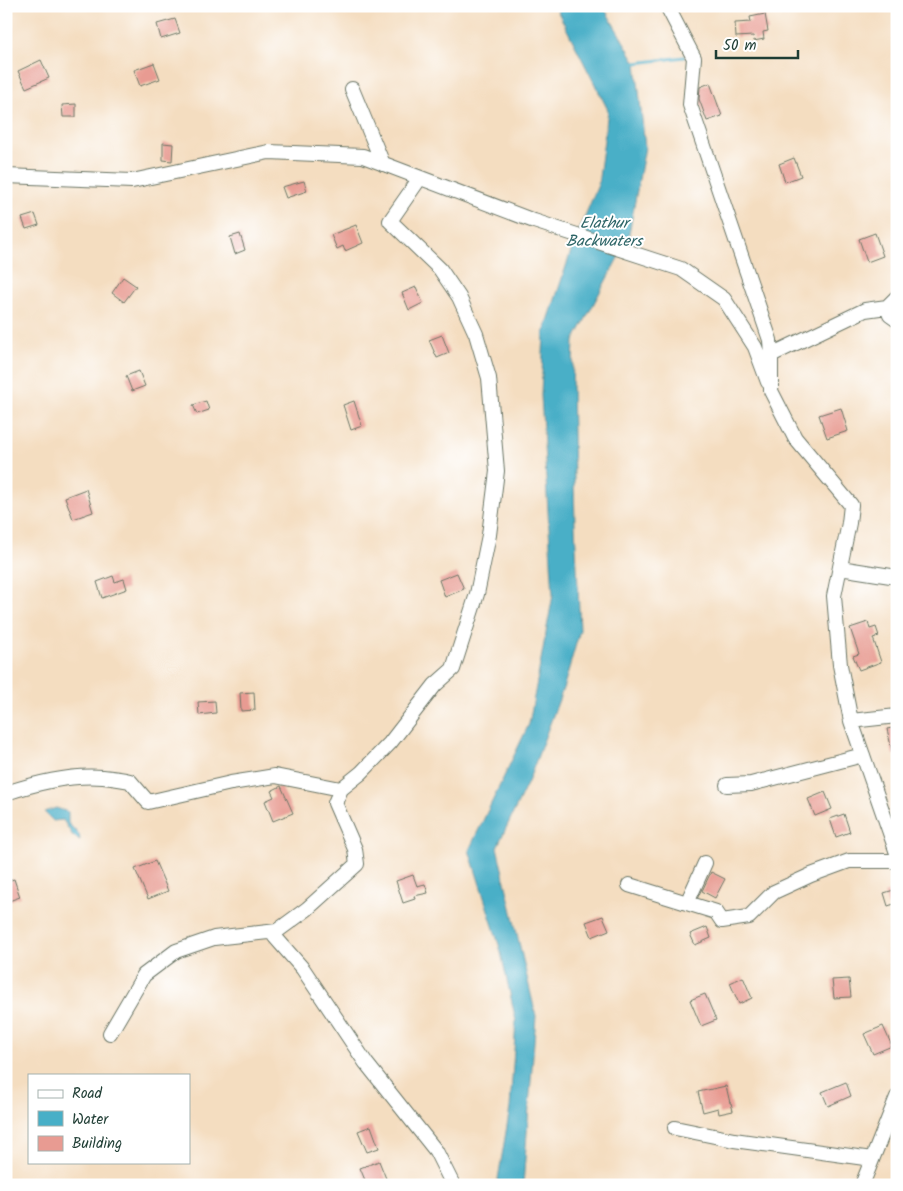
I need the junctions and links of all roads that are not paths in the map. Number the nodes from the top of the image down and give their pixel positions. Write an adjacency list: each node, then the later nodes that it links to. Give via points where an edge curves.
1 (667, 6): 7 (street, via 694,58 690,105 770,340)
2 (352, 89): 3 (street)
3 (383, 164): 4 (street, via 363,156 269,152 132,181); 5 (street)
4 (6, 176)
5 (420, 178): 8 (street, via 534,221 681,269 724,299 755,347); 15 (street, via 390,221 440,269 459,297 476,334 489,378 496,471 489,535 477,594 454,669 435,685 390,743)
6 (893, 310): 7 (street, via 865,310)
7 (771, 355): 8 (street)
8 (771, 390): 9 (street, via 795,438 851,504)
9 (840, 568): 10 (street); 12 (street, via 834,596 840,665)
10 (897, 577)
11 (897, 716): 12 (street)
12 (852, 721): 13 (street)
13 (863, 755): 14 (street, via 751,784); 17 (street)
14 (727, 785)
15 (341, 789): 16 (street, via 275,776 148,802 130,781 101,777 26,786); 22 (street, via 336,803 358,864)
16 (6, 793)
17 (897, 853)
18 (897, 861): 21 (street, via 850,861 842,864 774,892 749,917 722,922 716,912)
19 (705, 863): 21 (street)
20 (629, 885): 21 (street)
21 (686, 903)
22 (277, 931): 23 (street, via 214,938 176,951 144,975); 27 (street, via 275,936 279,943 303,969 366,1063 436,1151)
23 (110, 1033)
24 (897, 1096): 26 (street)
25 (675, 1128): 26 (street, via 734,1140)
26 (872, 1158): 28 (street)
27 (453, 1185)
28 (862, 1185)

